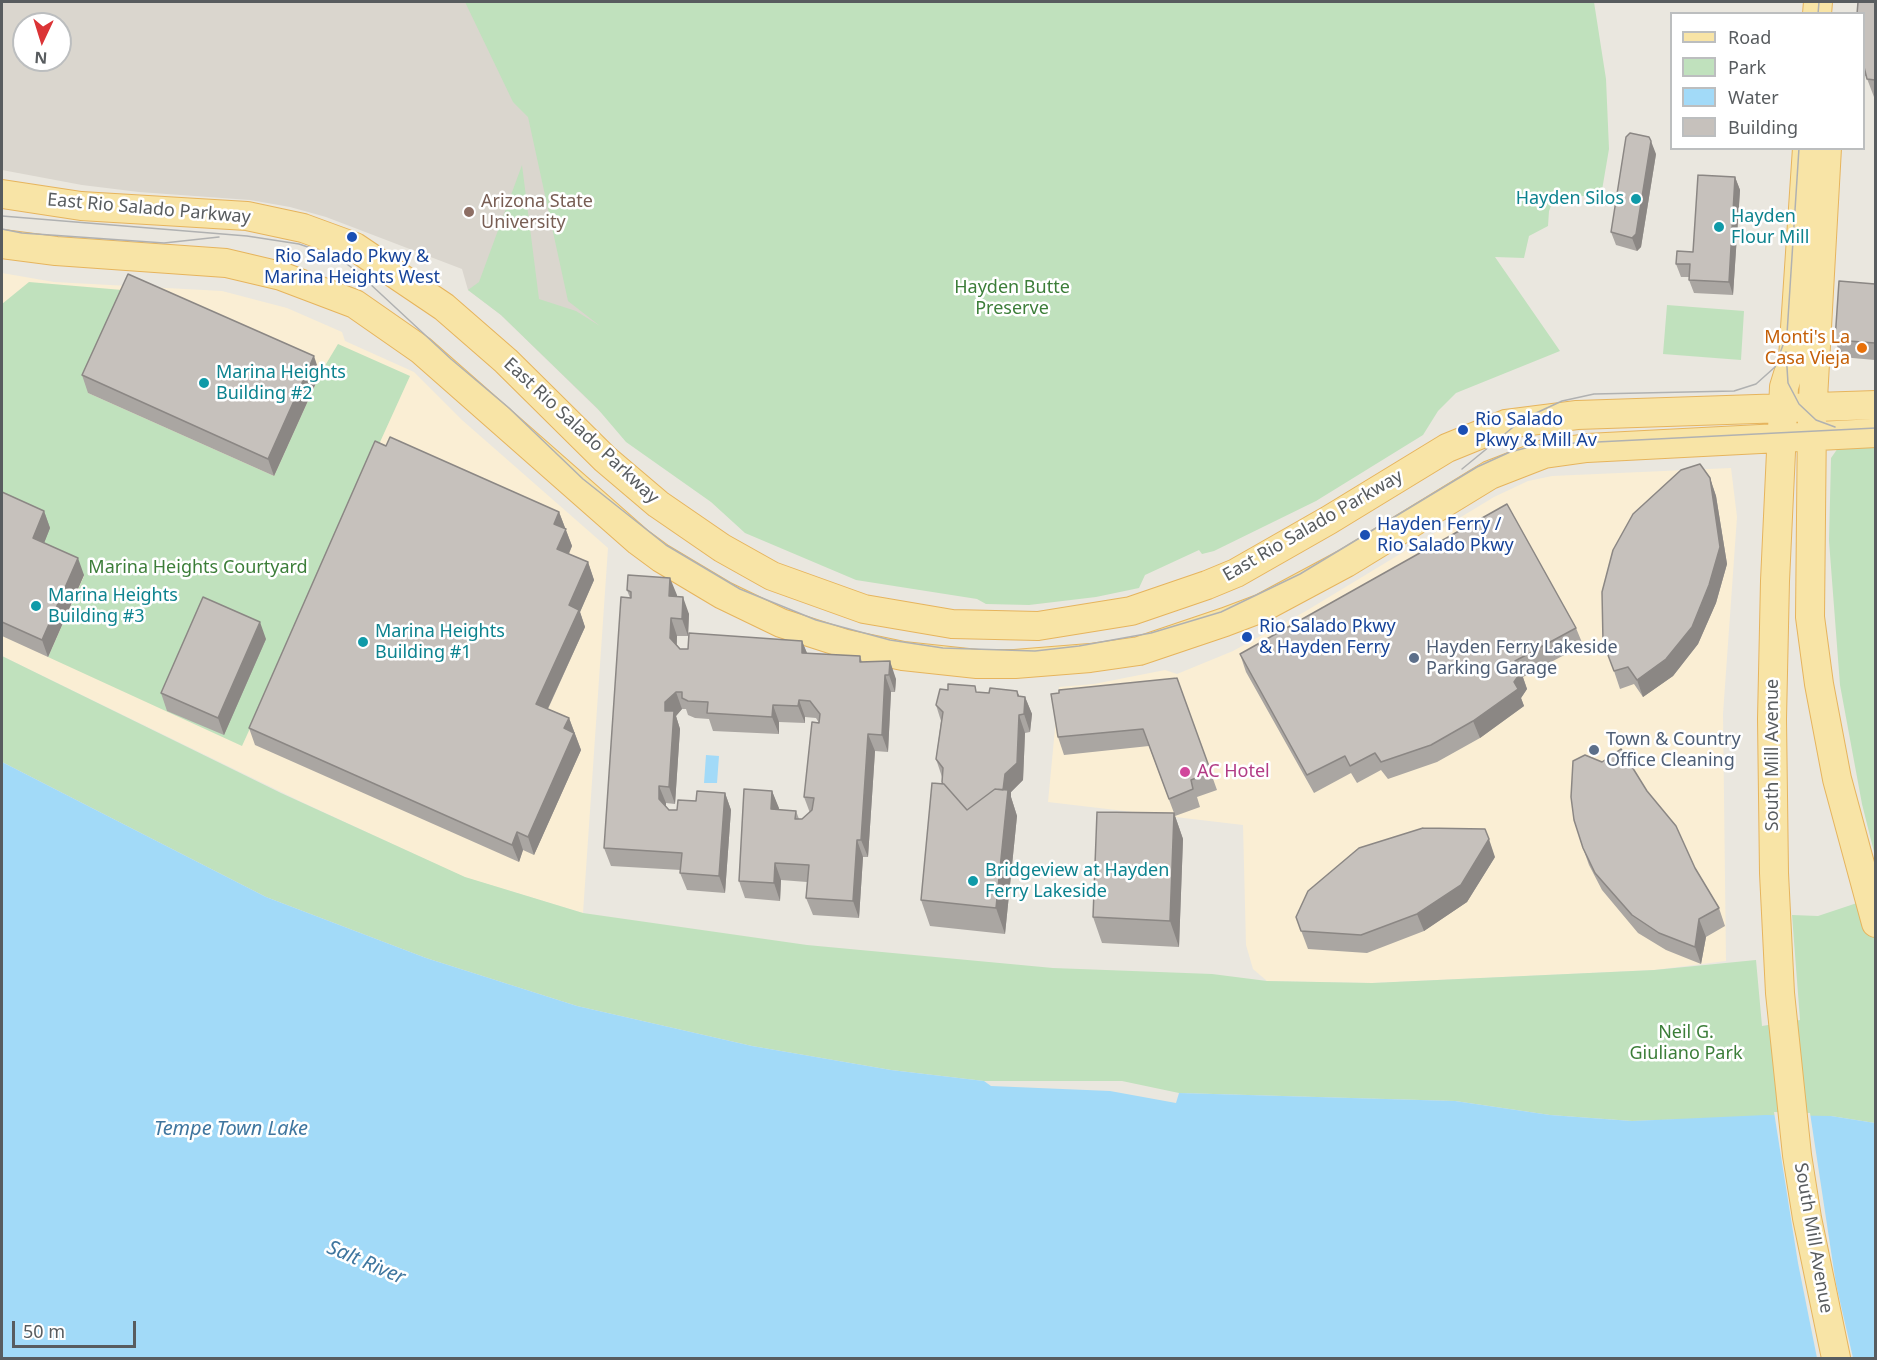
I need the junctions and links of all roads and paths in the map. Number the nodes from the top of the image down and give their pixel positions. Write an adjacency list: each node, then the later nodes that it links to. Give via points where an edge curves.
1 (1807, 150): 6 (main road, South Mill Avenue, via 1793,358 1784,387)
2 (1827, 150): 7 (main road)
3 (2, 194): 10 (main road, East Rio Salado Parkway, via 81,206 247,216 303,228 355,247 444,307 506,361)
4 (2, 244): 11 (main road, via 226,263 281,276 355,303 421,350)
5 (1875, 405): 7 (main road)
6 (1783, 408): 7 (main road, East Rio Salado Parkway); 9 (main road, South Mill Avenue); 12 (main road, East Rio Salado Parkway, via 1577,414 1506,424 1447,448 1236,573 1131,610 1038,626 1000,628 911,619 864,609)
7 (1812, 422): 8 (main road); 9 (main road); 13 (main road, via 1810,617 1827,734)
8 (1875, 433)
9 (1782, 437): 11 (main road, via 1544,454 1473,484 1346,563 1262,608 1147,648 1090,658 976,664 903,656 846,644 781,622 723,595); 14 (main road, South Mill Avenue, via 1773,639 1774,873 1780,993 1797,1155)
10 (605, 459): 11 (main road, via 637,499); 12 (main road, East Rio Salado Parkway, via 690,527)
11 (638, 541): 12 (main road, via 662,529 719,562)
12 (772, 576)
13 (1875, 923)
14 (1836, 1359)

